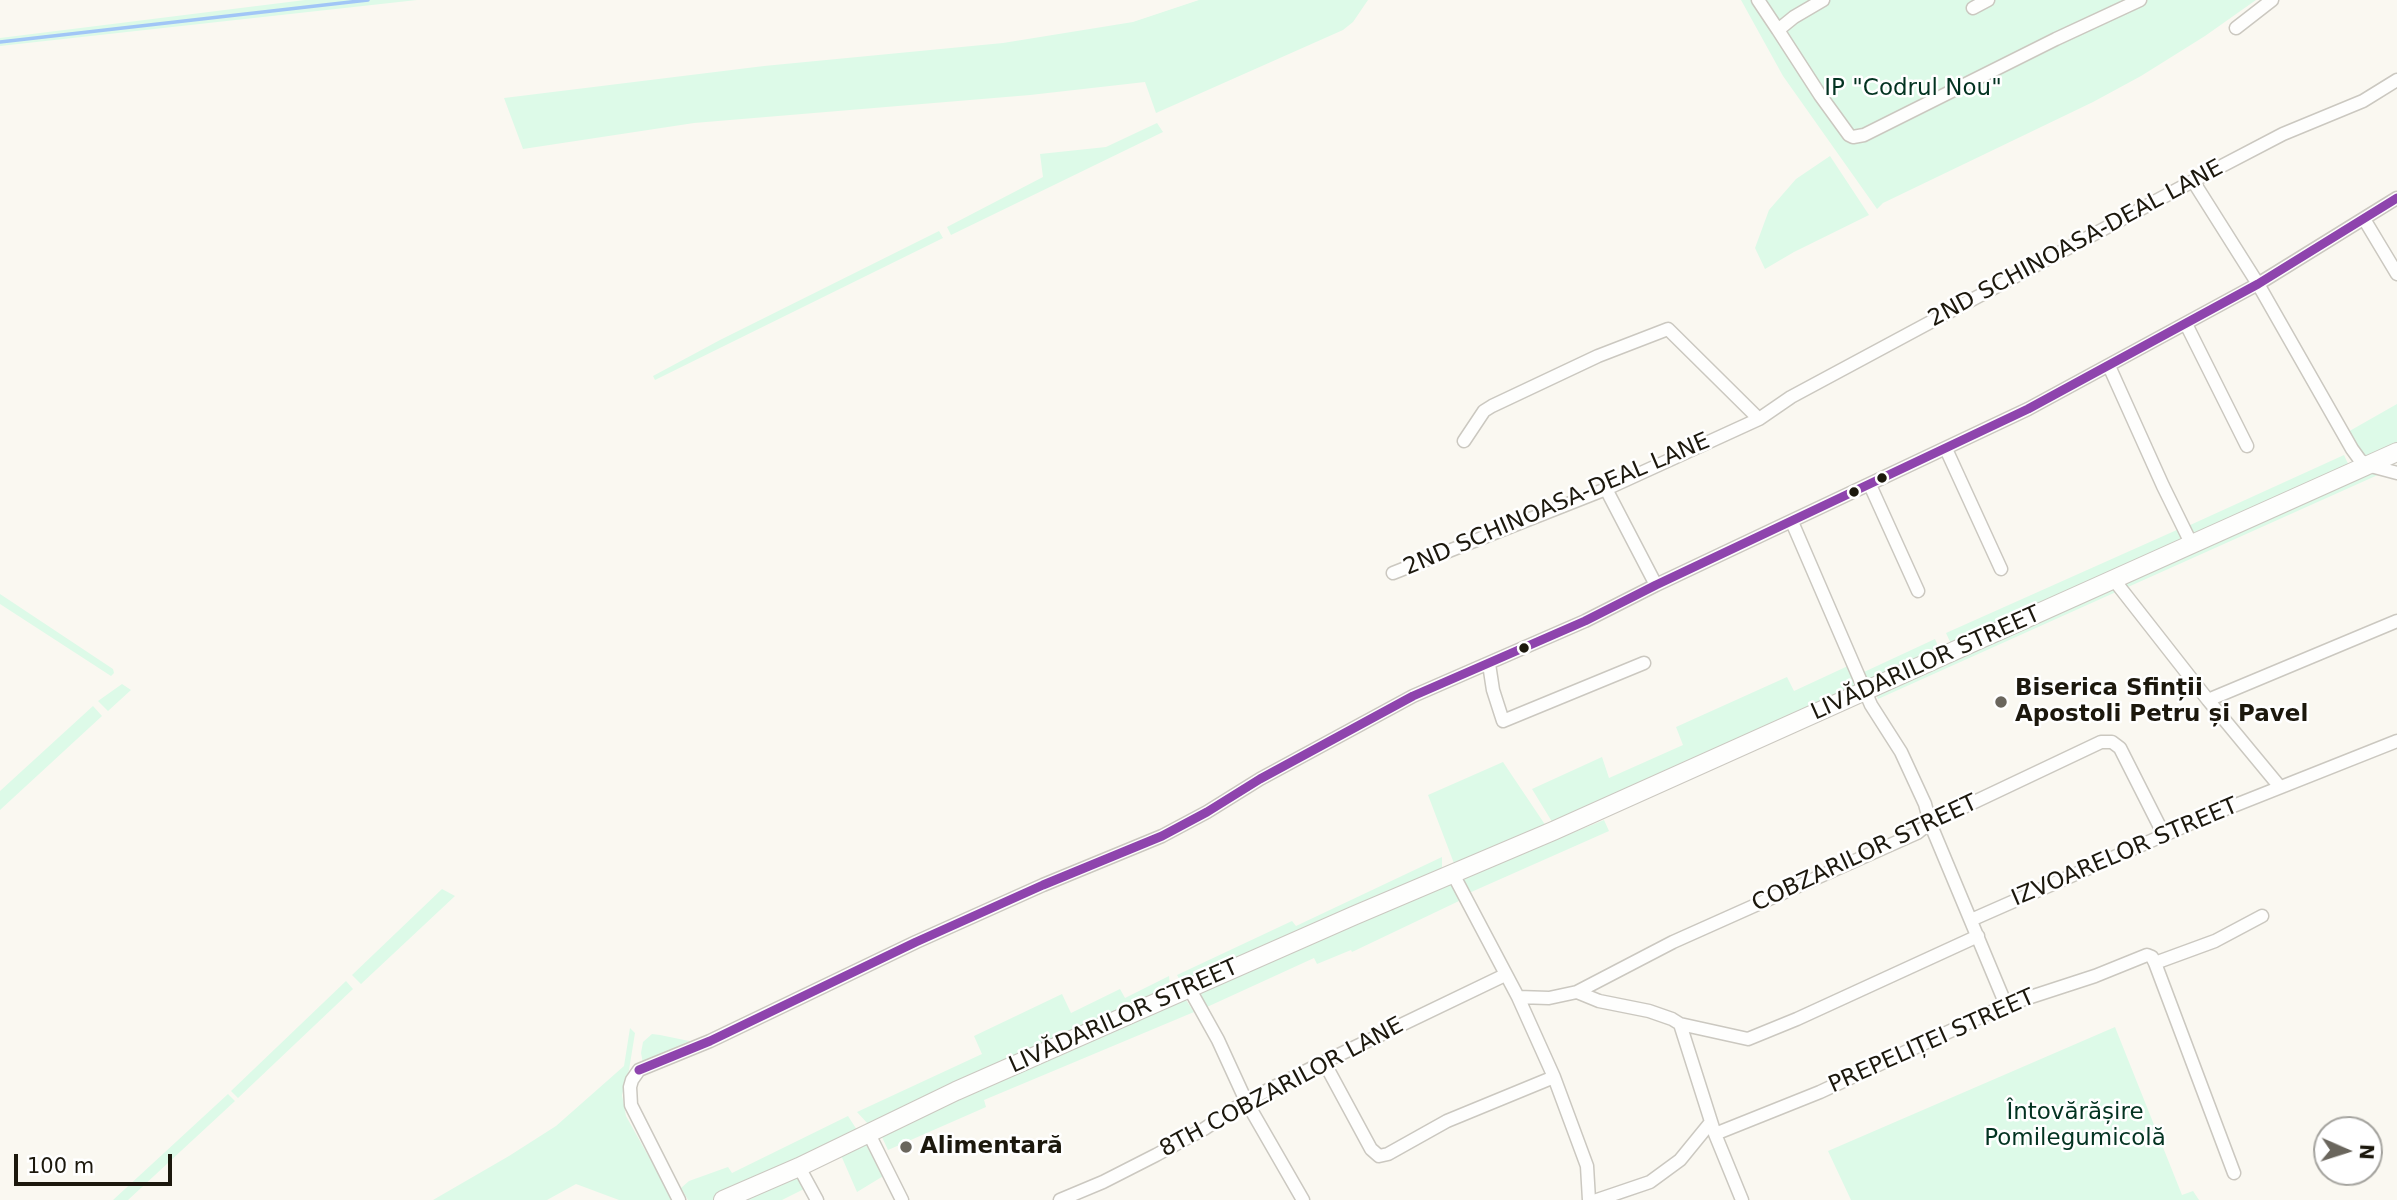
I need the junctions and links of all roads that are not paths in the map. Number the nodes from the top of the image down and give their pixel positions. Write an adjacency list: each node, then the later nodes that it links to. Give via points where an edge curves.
1 (1758, 0): 8 (street)
2 (1823, 0): 8 (street)
3 (1988, 0): 6 (street)
4 (2140, 0): 8 (street, via 1858,137 1849,135)
5 (2272, 0): 7 (street)
6 (1973, 8)
7 (2236, 28)
8 (1778, 30)
9 (2397, 80): 10 (street, 2ND SCHINOASA-DEAL LANE, via 2363,101 2283,134)
10 (2193, 181): 14 (street); 17 (street, 2ND SCHINOASA-DEAL LANE, via 1791,397)
11 (2397, 198): 12 (street)
12 (2364, 219): 13 (street); 14 (street)
13 (2397, 274)
14 (2258, 284): 15 (street); 22 (street, via 2341,434)
15 (2186, 324): 16 (street); 19 (street)
16 (2109, 366): 20 (street); 27 (street)
17 (1759, 419): 18 (street, via 1668,329 1492,406); 25 (street, 2ND SCHINOASA-DEAL LANE)
18 (1464, 441)
19 (2247, 446)
20 (1946, 449): 24 (street); 28 (street)
21 (2397, 452): 22 (street, LIVĂDARILOR STREET)
22 (2367, 465): 23 (street); 27 (street, LIVĂDARILOR STREET)
23 (2397, 473)
24 (1870, 485): 26 (street); 32 (street)
25 (1606, 489): 29 (street, 2ND SCHINOASA-DEAL LANE); 31 (street)
26 (1792, 522): 31 (street); 36 (street)
27 (2192, 545): 30 (street, LIVĂDARILOR STREET)
28 (2001, 569)
29 (1393, 573)
30 (2114, 580): 36 (street, LIVĂDARILOR STREET); 37 (street)
31 (1656, 585): 35 (street)
32 (1918, 591)
33 (2397, 621): 37 (street)
34 (1644, 663): 35 (street, via 1503,721)
35 (1489, 664): 61 (street, via 1413,696 1162,836 1032,890 639,1070 630,1087 631,1105)
36 (1866, 691): 40 (street, via 1901,752); 42 (street, LIVĂDARILOR STREET)
37 (2208, 700): 39 (street)
38 (2397, 741): 39 (street, IZVOARELOR STREET)
39 (2280, 787): 41 (street, IZVOARELOR STREET)
40 (1930, 823): 41 (street, COBZARILOR STREET, via 2107,741 2120,748); 44 (street); 49 (street, COBZARILOR STREET, via 1917,833 1673,942)
41 (2164, 835): 44 (street, IZVOARELOR STREET)
42 (1453, 874): 47 (street); 48 (street, LIVĂDARILOR STREET)
43 (2262, 916): 46 (street, PREPELIȚEI STREET, via 2215,941)
44 (1971, 920): 45 (street)
45 (1978, 936): 51 (street); 52 (street, via 1756,1037 1738,1038)
46 (2155, 963): 51 (street, PREPELIȚEI STREET, via 2147,955); 59 (street)
47 (1505, 975): 50 (street); 53 (street, 8TH COBZARILOR LANE)
48 (1189, 988): 55 (street); 57 (street, LIVĂDARILOR STREET)
49 (1577, 992): 50 (street, COBZARILOR STREET, via 1549,998); 52 (street)
50 (1518, 997): 54 (street)
51 (2006, 1005): 56 (street, PREPELIȚEI STREET, via 1820,1092)
52 (1679, 1024): 56 (street)
53 (1324, 1062): 54 (street, via 1379,1156 1447,1121); 55 (street, 8TH COBZARILOR LANE)
54 (1554, 1077): 66 (street, via 1587,1166)
55 (1246, 1101): 60 (street); 65 (street, 8TH COBZARILOR LANE, via 1204,1129)
56 (1713, 1128): 67 (street, PREPELIȚEI STREET, via 1650,1182); 68 (street)
57 (869, 1133): 58 (street, LIVĂDARILOR STREET); 64 (street)
58 (799, 1167): 62 (street, LIVĂDARILOR STREET); 63 (street)
59 (2234, 1172)
60 (1299, 1199)
61 (679, 1200)
62 (723, 1200)
63 (817, 1200)
64 (902, 1200)
65 (1061, 1200)
66 (1589, 1200)
67 (1597, 1200)
68 (1742, 1200)

